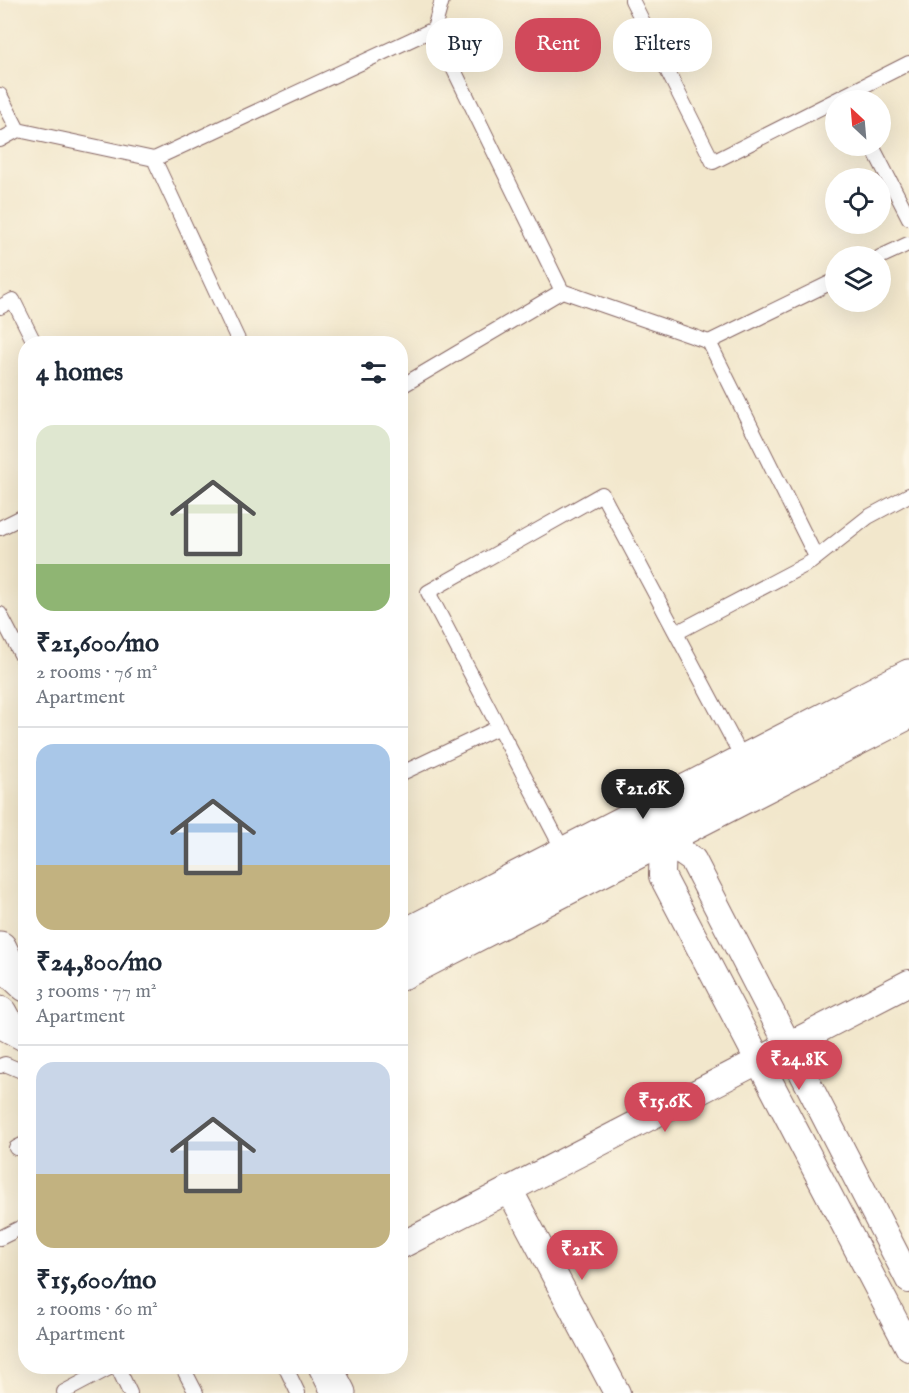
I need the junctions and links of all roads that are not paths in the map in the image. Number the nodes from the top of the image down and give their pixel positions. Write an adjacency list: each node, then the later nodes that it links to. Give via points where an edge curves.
1 (442, 0): 3 (lane)
2 (632, 0): 9 (lane, via 713,162)
3 (437, 18)
4 (426, 33): 13 (lane)
5 (909, 63): 7 (lane)
6 (455, 72): 19 (lane)
7 (861, 90)
8 (0, 95): 10 (lane)
9 (825, 109)
10 (18, 130): 11 (lane); 13 (lane)
11 (0, 140)
12 (877, 156): 14 (lane)
13 (154, 159): 22 (lane)
14 (909, 218)
15 (909, 239): 16 (lane)
16 (909, 244): 17 (lane)
17 (891, 252)
18 (825, 285): 23 (lane)
19 (562, 291): 23 (lane); 24 (lane)
20 (0, 307): 21 (lane, via 13,300)
21 (31, 336)
22 (236, 336)
23 (710, 342): 28 (lane)
24 (408, 382)
25 (909, 495): 28 (lane, via 868,517)
26 (18, 519): 27 (lane)
27 (0, 528)
28 (816, 557): 30 (lane)
29 (0, 614): 31 (lane)
30 (676, 633): 34 (lane, via 603,494 428,592); 35 (lane)
31 (18, 649)
32 (909, 676): 35 (street)
33 (909, 712): 37 (street)
34 (499, 727): 36 (lane); 38 (lane)
35 (744, 761): 38 (street)
36 (408, 770)
37 (663, 838): 41 (street); 44 (street, via 693,860); 45 (street, via 662,876)
38 (565, 854): 39 (street)
39 (408, 934)
40 (0, 948): 42 (street)
41 (408, 970)
42 (18, 978)
43 (909, 983): 44 (street)
44 (788, 1045): 45 (street); 52 (street)
45 (758, 1060): 48 (street); 53 (street)
46 (0, 1066): 47 (lane)
47 (18, 1070)
48 (509, 1189): 51 (street); 64 (street)
49 (18, 1229): 50 (lane)
50 (0, 1238)
51 (408, 1241)
52 (909, 1280)
53 (909, 1348)
54 (99, 1374): 59 (lane)
55 (119, 1374): 60 (lane)
56 (186, 1374): 61 (lane)
57 (289, 1374): 62 (lane)
58 (329, 1374): 63 (street)
59 (64, 1393)
60 (130, 1393)
61 (196, 1393)
62 (298, 1393)
63 (339, 1393)
64 (617, 1393)

